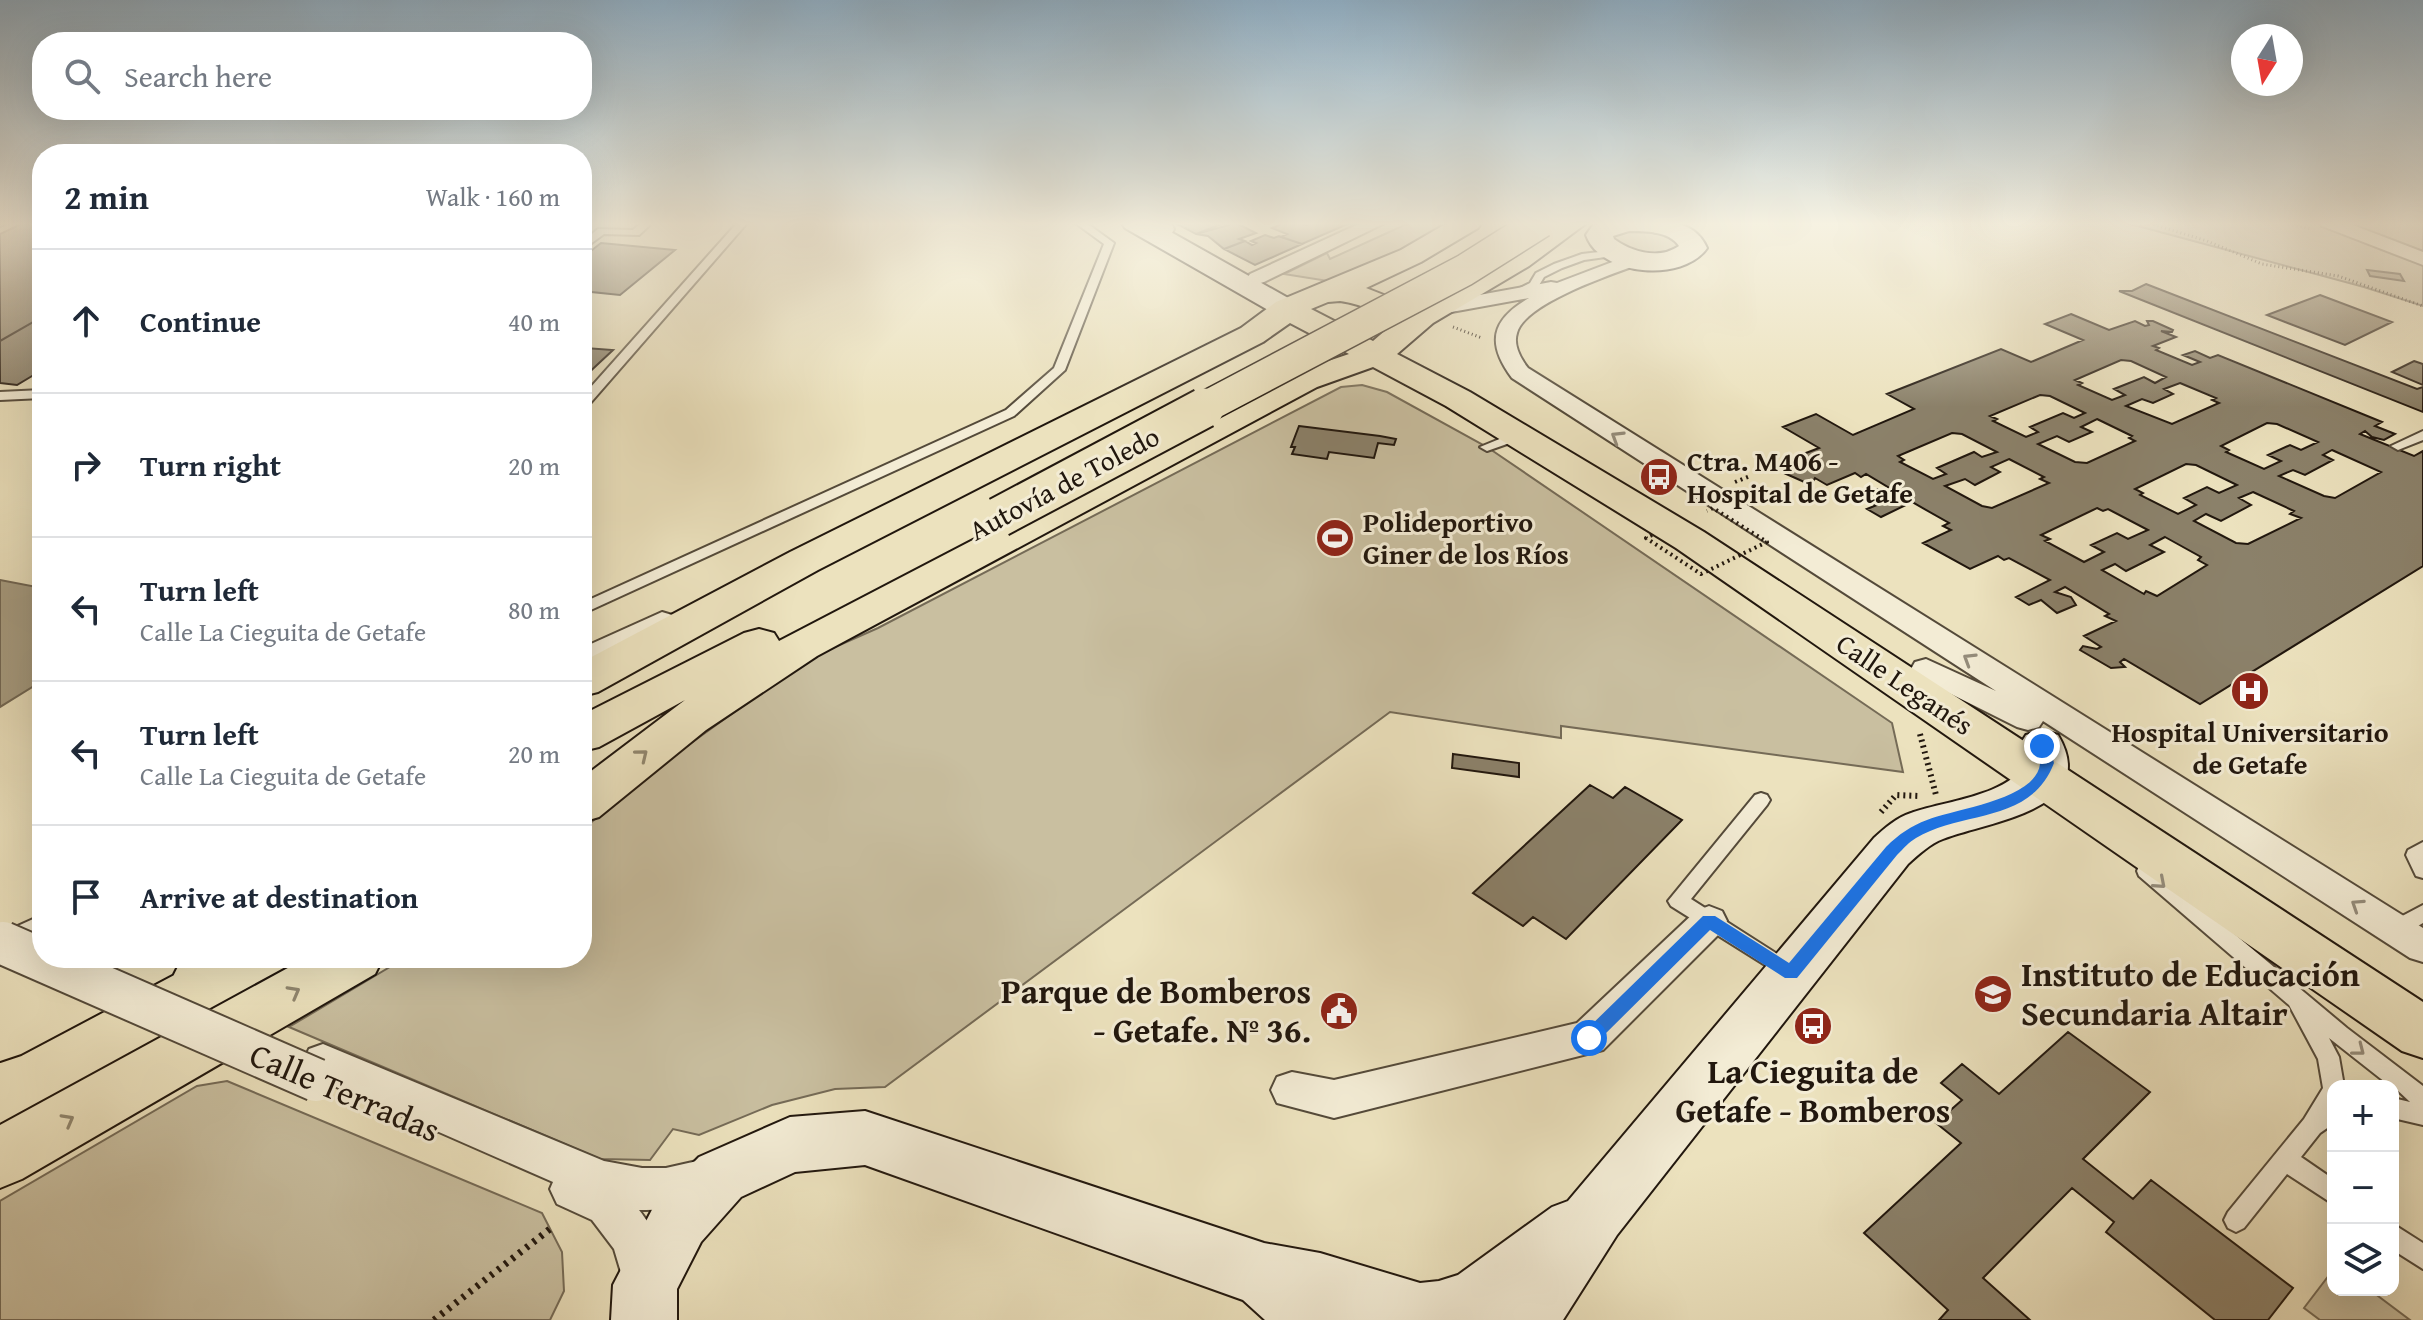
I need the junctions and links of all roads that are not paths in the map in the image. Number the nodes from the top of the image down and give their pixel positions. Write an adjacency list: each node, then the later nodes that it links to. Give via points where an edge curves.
1 (689, 284): 17 (lane)
2 (1093, 284): 23 (lane, via 1059,370 1010,413)
3 (1257, 284): 13 (street, Calle Leganés)
4 (1266, 284): 13 (street, Calle Leganés)
5 (1348, 284): 13 (highway)
6 (1400, 284): 21 (highway, Autovía de Toledo)
7 (1438, 284): 21 (highway, Autovía de Toledo, bridge)
8 (1486, 284): 14 (highway)
9 (1535, 284): 12 (lane)
10 (1574, 284): 11 (street, Calle Leganés)
11 (1568, 287): 12 (street); 32 (street, Calle Leganés, one-way to 11, via 1527,379 1508,354 1507,328 1522,311)
12 (1517, 292): 14 (street)
13 (1300, 305): 15 (highway, Calle Leganés); 15 (highway, Calle Leganés, via 1279,337 1302,351 1327,359); 22 (highway)
14 (1441, 316): 15 (highway)
15 (1382, 347): 25 (highway, Calle Leganés, via 1681,513); 29 (highway, Calle Leganés, via 1503,441 1690,540); 30 (highway, one-way to 15, via 690,719 831,629 1280,392)
16 (32, 394): 18 (lane)
17 (592, 394)
18 (0, 396)
19 (2423, 435): 20 (lane)
20 (2398, 446)
21 (988, 508): 27 (highway, Autovía de Toledo); 28 (highway, Autovía de Toledo)
22 (804, 561): 24 (street); 26 (highway)
23 (592, 604)
24 (592, 655)
25 (1926, 669): 29 (highway, Calle Leganés); 32 (street, Calle Leganés, via 2011,708 2202,826)
26 (592, 676)
27 (592, 694)
28 (592, 729)
29 (2037, 771): 48 (street, via 1996,807 1908,835); 50 (lane, one-way to 50); 51 (highway, Calle Leganés); 52 (highway, Calle Leganés)
30 (592, 796)
31 (1761, 800): 36 (lane, via 1678,901)
32 (2272, 849): 37 (street, Calle Leganés, one-way to 32)
33 (2423, 849): 34 (lane, via 2415,855)
34 (2423, 871)
35 (0, 921): 38 (street)
36 (1709, 921): 48 (lane); 56 (street, via 1589,1038 1334,1099)
37 (2414, 930)
38 (32, 935)
39 (32, 935): 41 (street)
40 (0, 942): 42 (street, Calle Terradas, bridge)
41 (0, 951)
42 (32, 955)
43 (51, 968): 49 (highway)
44 (64, 968): 54 (street, Calle Terradas, bridge)
45 (104, 968): 54 (street, Calle Terradas)
46 (133, 968): 53 (highway)
47 (337, 968): 63 (highway, one-way to 47)
48 (1791, 973): 67 (street)
49 (0, 994)
50 (2295, 997): 55 (lane, via 2328,1057); 57 (lane, one-way to 57)
51 (2423, 997)
52 (2423, 1033)
53 (0, 1036)
54 (319, 1071): 65 (street, Calle Terradas, via 629,1190 663,1192); 72 (street, Calle Terradas, via 608,1205 634,1239)
55 (2332, 1080)
56 (1292, 1090)
57 (2423, 1099)
58 (2327, 1102): 62 (lane)
59 (2399, 1109): 61 (lane)
60 (2327, 1115): 62 (lane)
61 (2423, 1115)
62 (2312, 1126): 64 (lane)
63 (0, 1158)
64 (2285, 1159): 66 (lane); 68 (lane)
65 (720, 1177): 71 (street, via 790,1145 865,1138); 72 (street, via 679,1221)
66 (2327, 1189)
67 (1595, 1214): 71 (street, via 1475,1303 1439,1314 1420,1316 1320,1285); 74 (street)
68 (2236, 1220)
69 (2399, 1240): 70 (lane)
70 (2423, 1257)
71 (1263, 1275): 73 (street)
72 (645, 1303)
73 (1314, 1320)
74 (1521, 1320)

